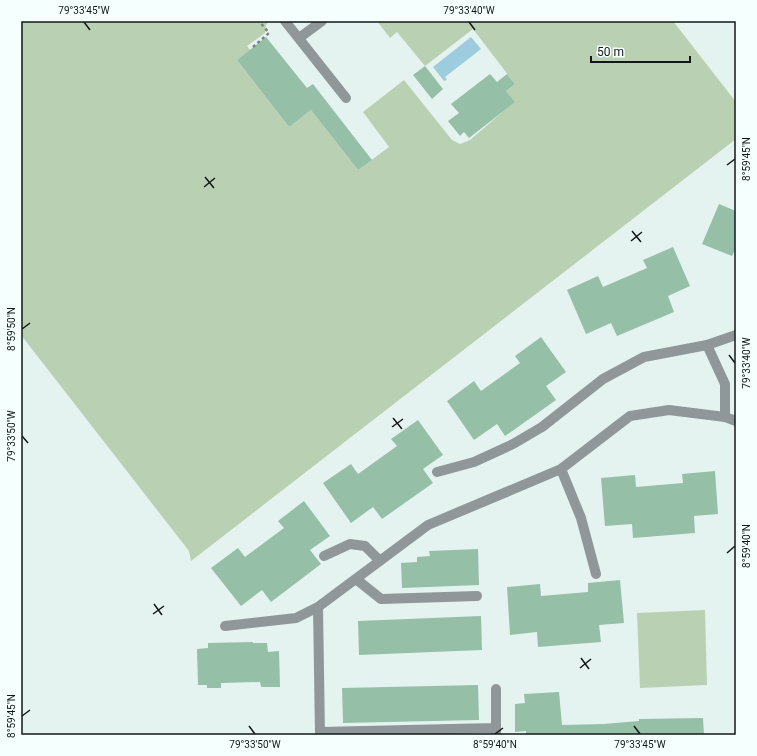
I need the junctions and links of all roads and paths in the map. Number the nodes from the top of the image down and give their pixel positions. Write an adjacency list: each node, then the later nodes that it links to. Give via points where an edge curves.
1 (259, 21): 5 (path, via 269,33)
2 (285, 21): 4 (street)
3 (322, 21): 4 (street)
4 (299, 38): 6 (street)
5 (253, 47)
6 (346, 98)
7 (736, 335): 8 (street)
8 (707, 344): 9 (street, via 725,384); 12 (street, via 644,357 603,379 542,427 513,444 474,462)
9 (725, 417): 10 (street); 11 (street, via 669,410 630,416)
10 (736, 421)
11 (561, 469): 14 (street, via 428,525); 15 (street, via 581,518)
12 (437, 472)
13 (324, 556): 14 (street, via 350,544 365,546)
14 (380, 561): 16 (street)
15 (596, 574)
16 (356, 579): 17 (street, via 381,598); 18 (street)
17 (477, 596)
18 (318, 607): 19 (street, via 296,618); 22 (street)
19 (225, 626)
20 (496, 689): 21 (street)
21 (496, 732): 22 (street)
22 (320, 733)

